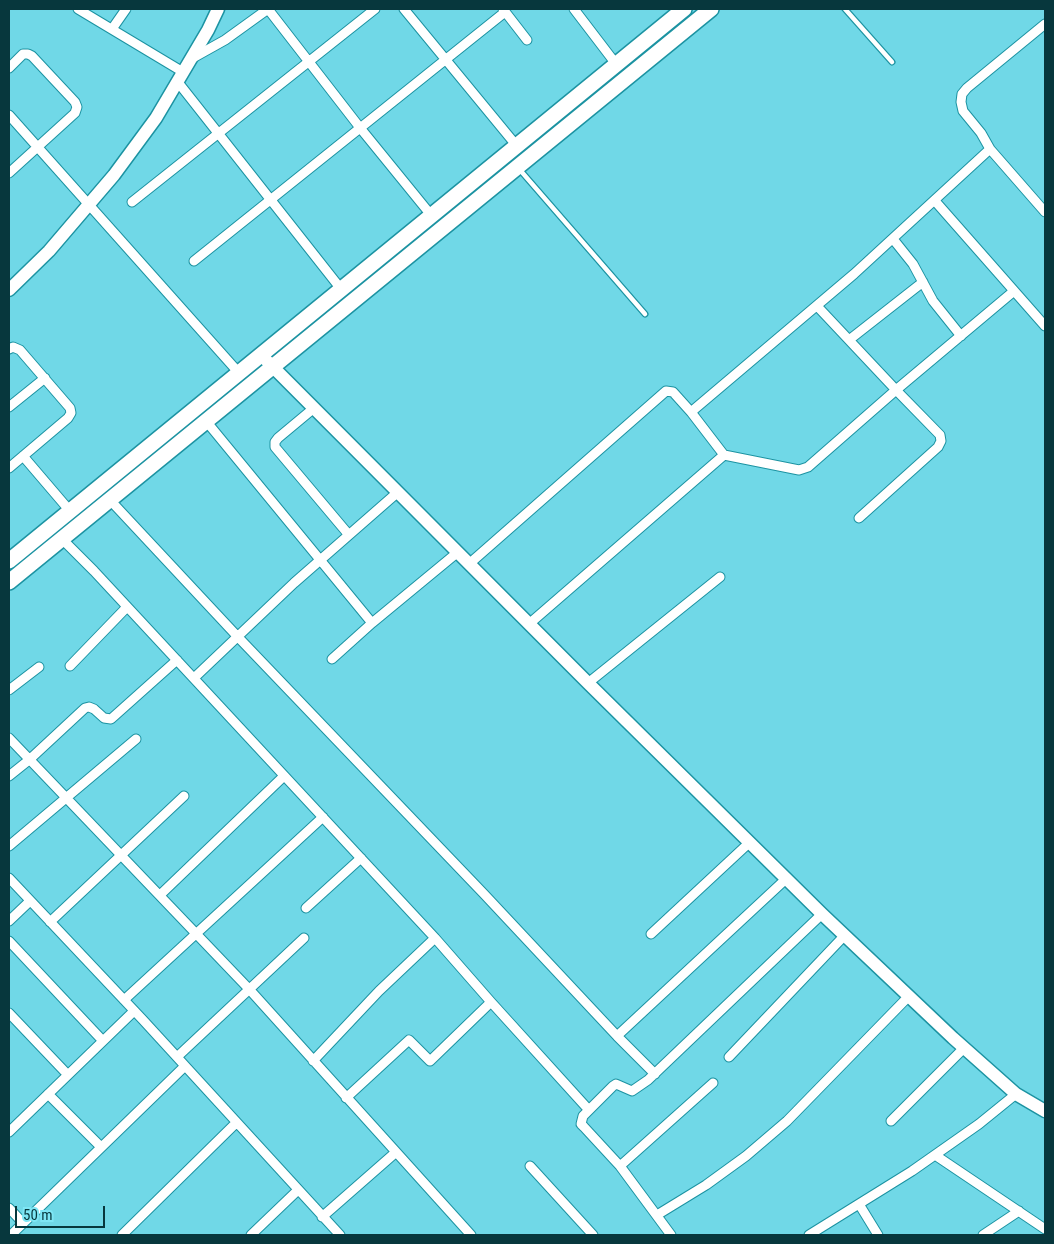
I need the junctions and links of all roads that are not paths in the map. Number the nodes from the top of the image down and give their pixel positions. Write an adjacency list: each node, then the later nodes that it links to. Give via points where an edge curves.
1 (78, 9): 13 (street)
2 (126, 9): 13 (street)
3 (218, 9): 15 (street)
4 (268, 9): 15 (street, via 225,40); 17 (street)
5 (375, 9): 17 (street)
6 (404, 9): 16 (street)
7 (574, 9): 19 (street)
8 (684, 9): 19 (main road)
9 (711, 9): 28 (main road)
10 (845, 9): 18 (lane)
11 (504, 10): 14 (street); 16 (street)
12 (1045, 24): 27 (street, via 962,94 963,111 982,133)
13 (112, 29): 21 (street)
14 (527, 40)
15 (191, 59): 21 (street)
16 (447, 60): 23 (street); 25 (street)
17 (309, 62): 23 (street); 24 (street)
18 (892, 62)
19 (616, 64): 25 (main road)
20 (9, 68): 26 (street, via 24,54 32,56 77,107 75,113)
21 (180, 77): 24 (street); 33 (street, via 156,118)
22 (9, 115): 26 (street)
23 (361, 129): 30 (street); 35 (street)
24 (219, 134): 30 (street); 32 (street)
25 (516, 145): 35 (main road)
26 (37, 146): 29 (street); 33 (street)
27 (990, 149): 31 (street); 34 (street)
28 (517, 167): 43 (lane); 49 (main road)
29 (9, 172)
30 (271, 200): 37 (street); 40 (street)
31 (935, 201): 36 (street); 41 (street)
32 (132, 202)
33 (90, 204): 39 (street, via 49,251); 50 (street)
34 (1045, 212)
35 (431, 215): 40 (main road)
36 (893, 239): 38 (street); 42 (street)
37 (194, 261)
38 (923, 282): 45 (street, via 933,301); 46 (street)
39 (11, 284)
40 (341, 289): 48 (main road)
41 (1014, 291): 44 (street); 45 (street)
42 (817, 306): 46 (street); 55 (street)
43 (645, 314)
44 (1045, 326)
45 (961, 336): 52 (street)
46 (848, 340): 52 (street)
47 (9, 349): 51 (street, via 20,350)
48 (261, 355): 49 (street); 50 (main road)
49 (273, 366): 54 (street); 56 (main road)
50 (239, 373): 62 (main road)
51 (45, 378): 53 (street); 58 (street, via 70,408 71,414)
52 (896, 390): 57 (street, via 808,467 799,470); 63 (street, via 940,435 941,441)
53 (9, 407)
54 (314, 408): 60 (street); 64 (street, via 278,438 275,447)
55 (691, 412): 57 (street); 69 (street, via 673,392 666,391)
56 (206, 421): 61 (main road); 67 (street)
57 (724, 455): 74 (street)
58 (23, 456): 59 (street); 62 (street)
59 (9, 468)
60 (398, 492): 64 (street); 66 (street)
61 (110, 500): 65 (main road); 75 (street)
62 (70, 512): 68 (main road)
63 (859, 518)
64 (349, 535): 67 (street)
65 (62, 539): 71 (main road); 72 (street)
66 (458, 552): 69 (street); 73 (street)
67 (320, 560): 73 (street); 75 (street)
68 (9, 561)
69 (470, 564): 74 (street)
70 (720, 577): 81 (street)
71 (9, 582)
72 (127, 607): 77 (street); 78 (street)
73 (372, 623): 76 (street)
74 (529, 624): 81 (street)
75 (237, 636): 80 (street); 115 (street)
76 (332, 659)
77 (177, 660): 80 (street); 85 (street, via 111,719 86,708)
78 (70, 666)
79 (39, 667): 82 (street)
80 (194, 678): 87 (street)
81 (588, 683): 91 (street)
82 (9, 690)
83 (9, 738): 85 (street)
84 (136, 740): 89 (street)
85 (29, 760): 86 (street); 89 (street)
86 (9, 776)
87 (284, 776): 90 (street); 97 (street)
88 (184, 796): 93 (street)
89 (66, 797): 92 (street); 93 (street)
90 (323, 818): 94 (street); 104 (street)
91 (750, 842): 96 (street); 103 (street)
92 (9, 846)
93 (121, 855): 97 (street); 102 (street)
94 (361, 858): 99 (street); 107 (street)
95 (9, 878): 98 (street)
96 (787, 878): 100 (street); 115 (street)
97 (160, 895): 104 (street)
98 (30, 900): 101 (street); 102 (street)
99 (306, 908)
100 (822, 914): 105 (street); 122 (street)
101 (9, 921)
102 (50, 922): 111 (street)
103 (651, 934)
104 (197, 935): 109 (street); 111 (street)
105 (845, 935): 110 (street); 119 (street)
106 (304, 938): 109 (street)
107 (435, 938): 112 (street); 120 (street, via 379,990)
108 (9, 941): 116 (street)
109 (248, 989): 118 (street); 120 (street)
110 (908, 996): 117 (street); 142 (street, via 787,1121 746,1156)
111 (124, 1000): 113 (street)
112 (490, 1002): 127 (street, via 430,1061 409,1040); 128 (street)
113 (134, 1011): 116 (street); 118 (street)
114 (9, 1015): 123 (street)
115 (617, 1036): 122 (street)
116 (103, 1041): 123 (street)
117 (964, 1048): 126 (street); 130 (street)
118 (176, 1057): 121 (street)
119 (729, 1057)
120 (313, 1061): 127 (street)
121 (185, 1066): 131 (street); 133 (street)
122 (655, 1074): 128 (street, via 636,1090 616,1084)
123 (68, 1075): 125 (street)
124 (713, 1083): 137 (street)
125 (48, 1094): 132 (street); 133 (street)
126 (1016, 1094): 129 (street); 135 (street)
127 (346, 1098): 134 (street)
128 (588, 1109): 137 (street, via 581,1124)
129 (1045, 1111)
130 (891, 1121)
131 (236, 1123): 138 (street); 147 (street)
132 (9, 1132)
133 (101, 1147): 144 (street)
134 (395, 1153): 143 (street); 150 (street)
135 (935, 1155): 139 (street); 141 (street)
136 (530, 1166): 151 (street)
137 (620, 1166): 142 (street)
138 (298, 1190): 143 (street); 148 (street)
139 (859, 1204): 153 (street); 154 (street)
140 (9, 1208): 144 (street)
141 (1019, 1211): 145 (street); 155 (street)
142 (657, 1215): 152 (street)
143 (322, 1217): 149 (street)
144 (23, 1223): 146 (street)
145 (1045, 1229)
146 (11, 1235)
147 (122, 1235)
148 (252, 1235)
149 (340, 1235)
150 (471, 1235)
151 (593, 1235)
152 (671, 1235)
153 (809, 1235)
154 (878, 1235)
155 (983, 1235)

